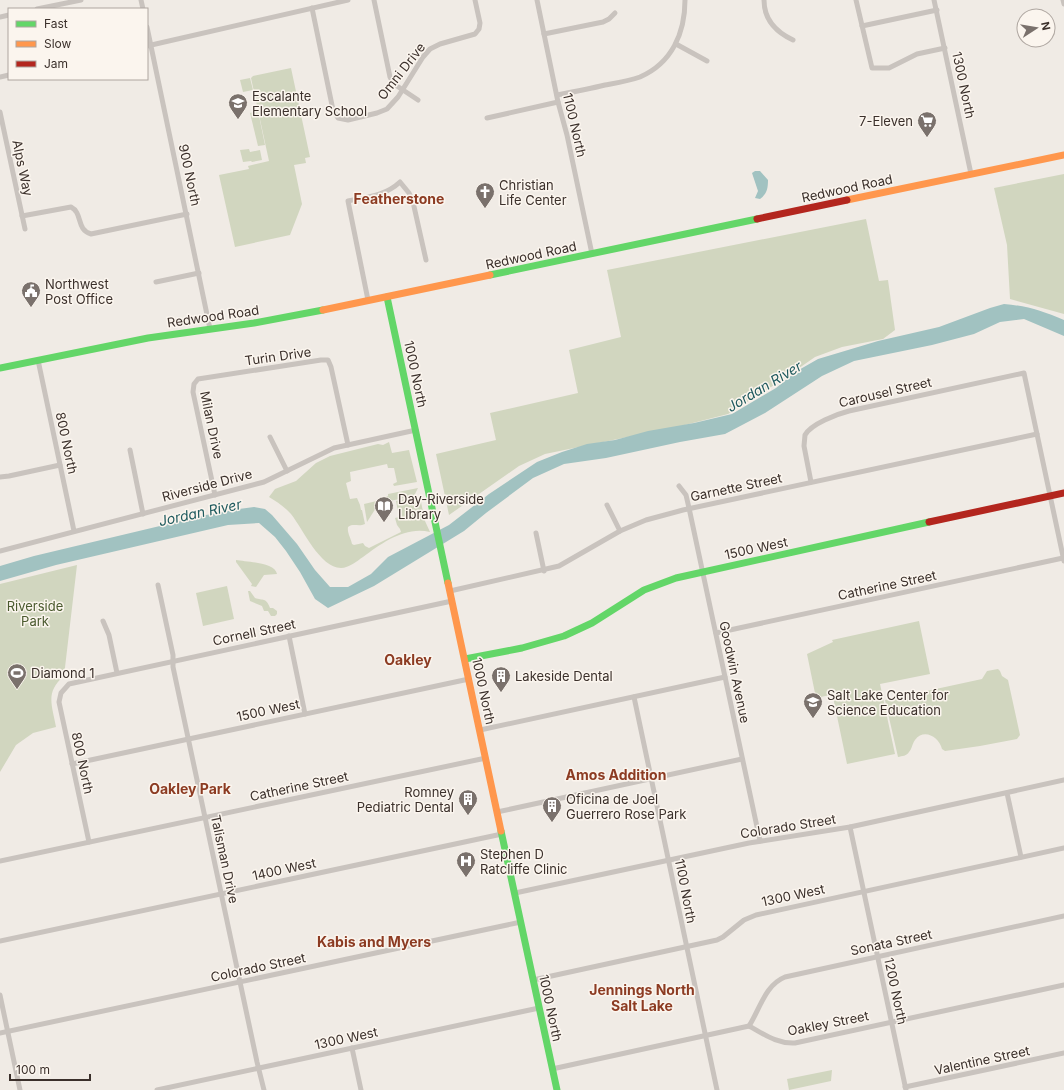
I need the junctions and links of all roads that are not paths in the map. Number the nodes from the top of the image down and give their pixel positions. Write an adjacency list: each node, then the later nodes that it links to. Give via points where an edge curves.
1 (81, 0): 12 (street)
2 (348, 0): 13 (street)
3 (374, 0): 23 (street, via 390,78)
4 (475, 0): 23 (street, Omni Drive, via 479,29 472,35 430,49)
5 (537, 0): 17 (street, 1100 North)
6 (685, 0): 19 (street, via 684,21)
7 (764, 0): 18 (street, via 769,22 778,32)
8 (856, 0): 16 (street)
9 (934, 0): 14 (street, 1300 North)
10 (1063, 0): 11 (street)
11 (1064, 4)
12 (42, 8)
13 (312, 8): 20 (street); 23 (street, Omni Drive, via 332,107 338,118 348,120 382,111 392,105)
14 (937, 10): 16 (street); 21 (street, 1300 North)
15 (615, 13): 17 (street, via 603,22)
16 (862, 26): 21 (street, via 872,68 890,68 917,54)
17 (544, 34): 24 (street, 1100 North)
18 (793, 40)
19 (676, 44): 22 (street); 24 (street, via 662,62 642,76)
20 (149, 46): 31 (street, 900 North)
21 (945, 48): 30 (street, 1300 North)
22 (707, 61)
23 (403, 90): 25 (street)
24 (557, 95): 26 (street, 1100 North)
25 (418, 100)
26 (558, 102): 28 (street); 34 (street, 1100 North)
27 (0, 112): 32 (street, Alps Way)
28 (487, 118)
29 (1064, 155): 30 (street, Redwood Road)
30 (972, 174): 34 (street, Redwood Road)
31 (187, 214): 32 (street, via 91,234 82,228 77,212 71,207); 36 (street, 900 North)
32 (22, 216): 33 (street, Alps Way)
33 (25, 230)
34 (592, 254): 38 (street, Redwood Road)
35 (426, 260): 39 (street, via 413,202 400,182 383,194 348,201)
36 (199, 273): 37 (street); 40 (street, 900 North)
37 (156, 282)
38 (387, 297): 39 (street, Redwood Road); 44 (street, 1000 North)
39 (368, 300): 40 (street, Redwood Road)
40 (210, 329): 41 (street, Redwood Road, via 148,338)
41 (38, 360): 42 (street, Redwood Road); 49 (street, 800 North)
42 (0, 368)
43 (194, 384): 47 (street, Turin Drive, via 201,378 328,360); 55 (street, Milan Drive, via 193,392)
44 (416, 430): 47 (street, Riverside Drive); 68 (street, 1000 North)
45 (1037, 434): 52 (street, Garnette Street); 52 (street, Carousel Street, via 1024,373 849,410 826,420 805,435 804,446); 56 (street)
46 (270, 437): 50 (street)
47 (348, 445): 50 (street, Riverside Drive, via 329,450)
48 (130, 450): 59 (street)
49 (60, 465): 51 (street); 60 (street, 800 North)
50 (287, 471): 55 (street, Riverside Drive, via 264,482)
51 (0, 477)
52 (811, 482): 58 (street, Garnette Street)
53 (679, 486): 58 (street, Goodwin Avenue, via 686,495)
54 (1064, 494): 56 (street, 1500 West)
55 (215, 495): 59 (street, Riverside Drive)
56 (1050, 496): 64 (street); 66 (street, 1500 West)
57 (607, 505): 61 (street)
58 (689, 508): 61 (street, Garnette Street, via 646,520); 66 (street, Goodwin Avenue)
59 (143, 514): 60 (street, Riverside Drive)
60 (74, 531): 63 (street, Riverside Drive)
61 (620, 531): 65 (street, Garnette Street, via 566,563)
62 (536, 533): 65 (street)
63 (0, 551)
64 (1064, 560): 71 (street, Catherine Street)
65 (544, 571): 68 (street, Garnette Street)
66 (703, 571): 71 (street, Goodwin Avenue); 73 (street, 1500 West, via 670,580 644,591 599,619 566,635)
67 (158, 584): 74 (street, Talisman Drive)
68 (450, 591): 69 (street, 1000 North)
69 (452, 601): 72 (street, Cornell Street); 73 (street, 1000 North)
70 (103, 621): 75 (street, via 109,635)
71 (716, 633): 76 (street, Goodwin Avenue)
72 (289, 636): 74 (street, Cornell Street); 80 (street)
73 (465, 659): 77 (street, 1000 North)
74 (173, 661): 75 (street, Cornell Street); 82 (street, Talisman Drive)
75 (117, 673): 78 (street, Cornell Street, via 73,682)
76 (725, 677): 79 (street); 84 (street, Goodwin Avenue)
77 (469, 680): 80 (street, 1500 West); 81 (street, 1000 North)
78 (63, 690): 85 (street, 800 North, via 59,702)
79 (634, 697): 81 (street); 86 (street, 1100 North)
80 (305, 714): 82 (street, 1500 West)
81 (480, 730): 83 (street, 1000 North)
82 (188, 739): 85 (street, 1500 West); 90 (street, Talisman Drive)
83 (486, 758): 89 (street, 1000 North); 90 (street, Catherine Street)
84 (742, 759): 86 (street); 93 (street, Goodwin Avenue)
85 (72, 764): 94 (street, 800 North)
86 (652, 778): 89 (street); 97 (street, 1100 North)
87 (1064, 780): 88 (street, Colorado Street)
88 (1007, 793): 91 (street, Colorado Street); 96 (street)
89 (497, 812): 92 (street, 1000 North)
90 (205, 817): 94 (street, Catherine Street); 101 (street, Talisman Drive)
91 (850, 827): 93 (street, Colorado Street); 99 (street, 1200 North)
92 (502, 834): 100 (street, 1000 North); 101 (street, 1400 West)
93 (760, 841): 97 (street, Colorado Street)
94 (89, 842): 98 (street, Catherine Street)
95 (1064, 848): 96 (street, 1300 West)
96 (1021, 857): 99 (street, 1300 West)
97 (668, 860): 100 (street, Colorado Street); 105 (street, 1100 North)
98 (0, 861)
99 (864, 891): 105 (street, 1300 West, via 756,914 721,938); 106 (street, 1200 North)
100 (515, 893): 103 (street, 1000 North)
101 (221, 894): 104 (street, 1400 West); 108 (street, Talisman Drive)
102 (1064, 916): 106 (street, Sonata Street)
103 (521, 922): 107 (street, 1000 North); 108 (street, Colorado Street)
104 (0, 941)
105 (686, 946): 107 (street, 1300 West); 116 (street, 1100 North)
106 (877, 956): 112 (street, 1200 North); 113 (street, Sonata Street, via 781,978 768,990)
107 (533, 980): 111 (street, 1000 North)
108 (240, 982): 114 (street, Colorado Street); 119 (street, Talisman Drive)
109 (1064, 984): 112 (street, Oakley Street)
110 (0, 995): 114 (street)
111 (539, 1008): 117 (street, 1300 West); 120 (street, 1000 North)
112 (891, 1022): 113 (street, Oakley Street, via 790,1043 775,1040); 121 (street, 1200 North)
113 (749, 1026): 116 (street)
114 (8, 1032): 115 (street, Colorado Street); 122 (street)
115 (0, 1033)
116 (705, 1036): 120 (street); 127 (street, 1100 North)
117 (352, 1048): 119 (street, 1300 West); 125 (street)
118 (1064, 1053): 121 (street, Valentine Street)
119 (259, 1068): 123 (street, 1300 West); 124 (street, Talisman Drive)
120 (552, 1069): 126 (street, 1000 North)
121 (906, 1089)
122 (20, 1090)
123 (157, 1090)
124 (264, 1090)
125 (361, 1090)
126 (557, 1090)
127 (717, 1090)

